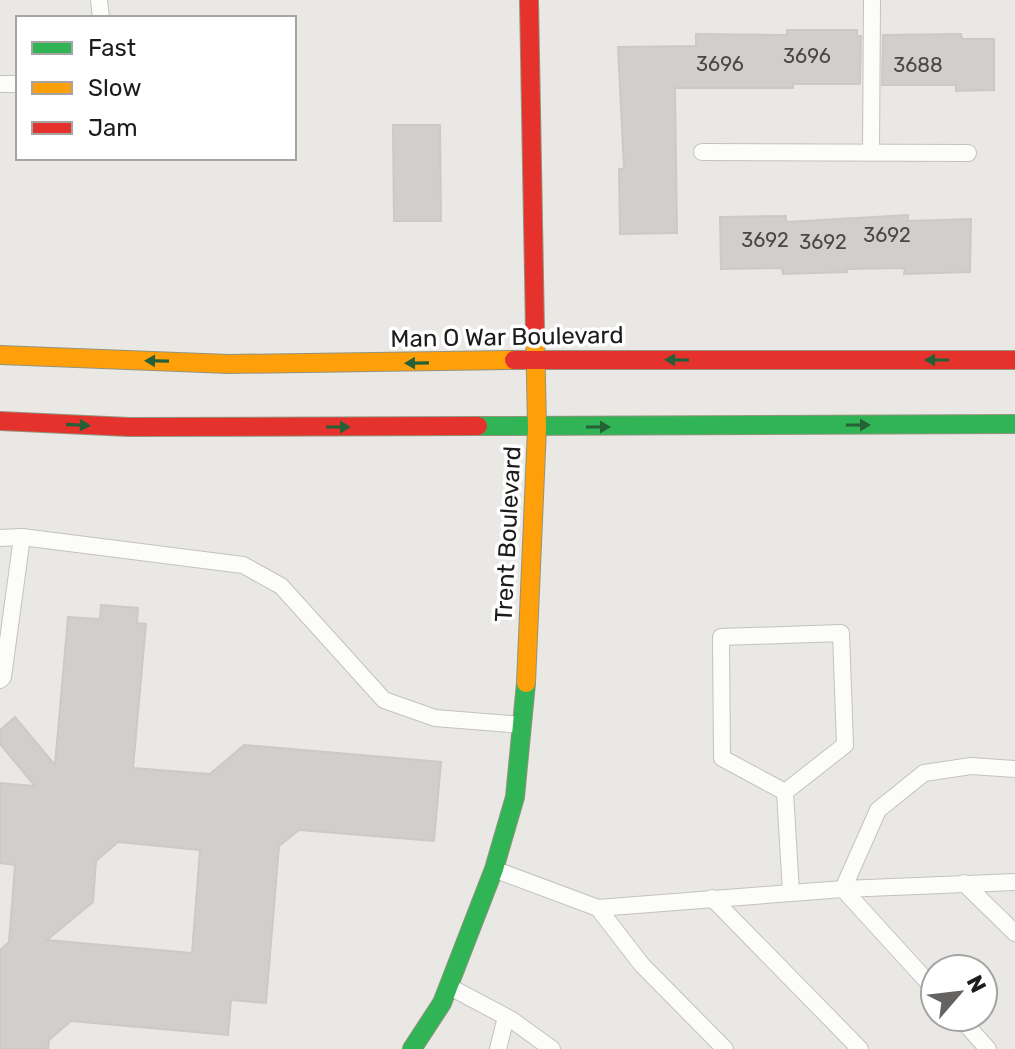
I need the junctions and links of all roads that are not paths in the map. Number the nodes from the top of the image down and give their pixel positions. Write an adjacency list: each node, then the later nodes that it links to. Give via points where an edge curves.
1 (529, 0): 8 (main road, Trent Boulevard)
2 (872, 0): 4 (lane)
3 (702, 152): 4 (lane)
4 (871, 152): 5 (lane)
5 (968, 153)
6 (0, 355): 8 (main road, Man O War Boulevard, one-way to 6, via 297,364)
7 (1015, 360): 8 (main road, Man O War Boulevard, one-way to 8)
8 (534, 362): 11 (main road, Trent Boulevard)
9 (0, 421): 11 (main road, one-way to 11, via 129,427)
10 (1015, 424): 11 (main road, one-way to 10)
11 (537, 428): 15 (main road, Trent Boulevard)
12 (22, 537): 13 (lane); 14 (lane); 15 (lane, via 243,565 281,586 384,700 435,718)
13 (0, 538)
14 (0, 680)
15 (522, 725): 18 (main road, Trent Boulevard, via 515,797)
16 (1015, 769): 21 (lane, via 971,766 924,773 878,810)
17 (785, 792): 17 (lane, via 845,745 841,633 721,637 722,758); 22 (lane)
18 (494, 869): 24 (lane); 27 (main road, Trent Boulevard)
19 (1015, 882): 20 (lane)
20 (964, 883): 21 (lane); 25 (lane)
21 (843, 889): 22 (lane); 26 (lane)
22 (791, 892): 23 (lane)
23 (712, 898): 24 (lane); 34 (lane)
24 (598, 908): 33 (lane, via 642,965)
25 (1015, 933)
26 (919, 972)
27 (448, 987): 28 (lane); 30 (main road, Trent Boulevard)
28 (506, 1017): 31 (lane); 32 (lane)
29 (974, 1033): 35 (lane)
30 (412, 1049)
31 (498, 1049)
32 (552, 1049)
33 (725, 1049)
34 (860, 1049)
35 (988, 1049)

